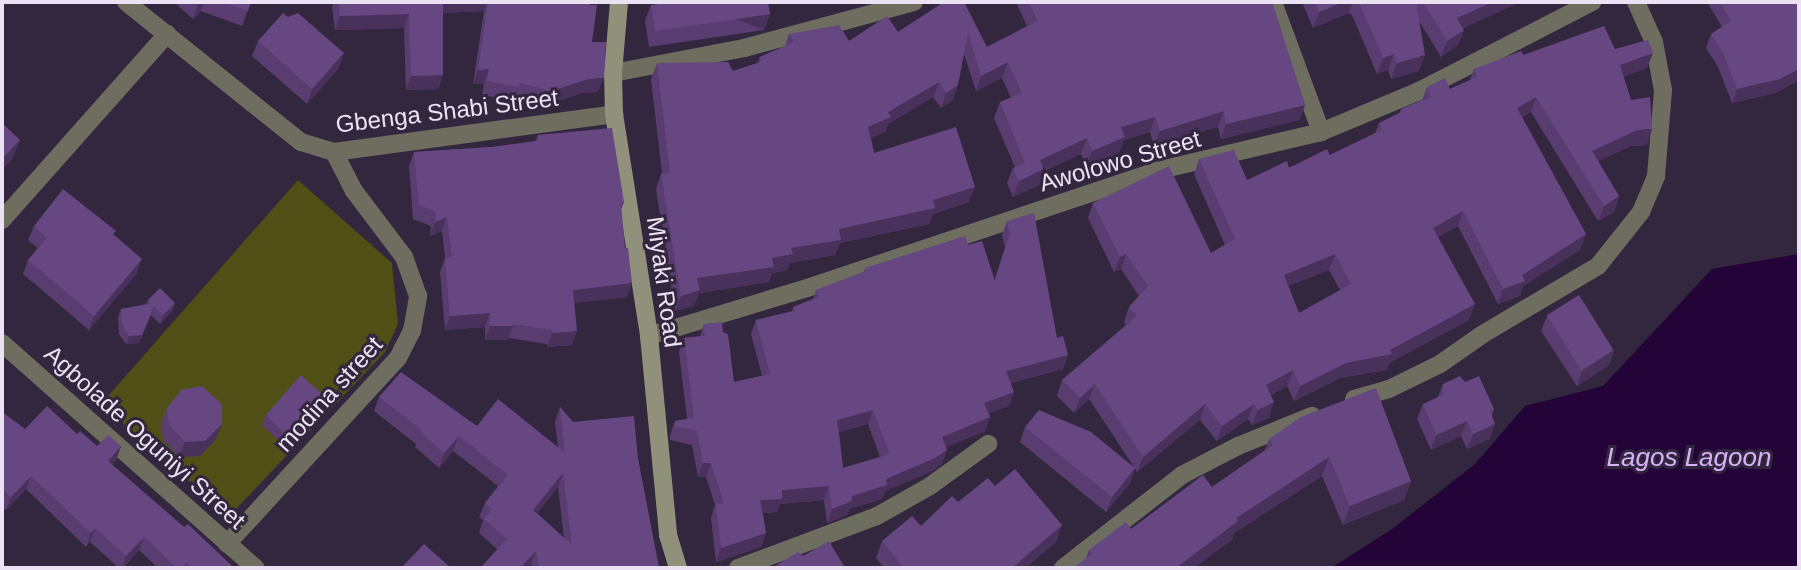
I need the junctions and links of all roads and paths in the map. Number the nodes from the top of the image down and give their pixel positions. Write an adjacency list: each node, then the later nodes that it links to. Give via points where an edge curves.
1 (126, 2): 7 (street, Gbenga Shabi Street)
2 (620, 2): 8 (street, Miyaki Road)
3 (914, 2): 8 (street, via 744,48)
4 (1273, 2): 10 (street)
5 (1592, 2): 10 (street, Awolowo Street, via 1419,91)
6 (1636, 2): 20 (street, via 1654,42 1663,90 1656,176 1641,212 1598,266 1440,364 1389,389 1238,446 1182,475)
7 (167, 34): 11 (street, Gbenga Shabi Street, via 302,142); 12 (street)
8 (613, 73): 9 (street, Miyaki Road)
9 (614, 114): 11 (street, Gbenga Shabi Street); 13 (street, Miyaki Road)
10 (1321, 132): 13 (street, Awolowo Street, via 1156,171)
11 (334, 152): 16 (street, modina street, via 354,191 404,257 418,296 412,331 398,358)
12 (2, 220)
13 (649, 336): 18 (street, Miyaki Road, via 668,535)
14 (2, 343): 16 (street, Agbolade Oguniyi Street)
15 (988, 444): 19 (street, via 930,486 877,516)
16 (228, 544): 17 (street, Agbolade Oguniyi Street)
17 (255, 568)
18 (678, 568)
19 (738, 568)
20 (1063, 568)

